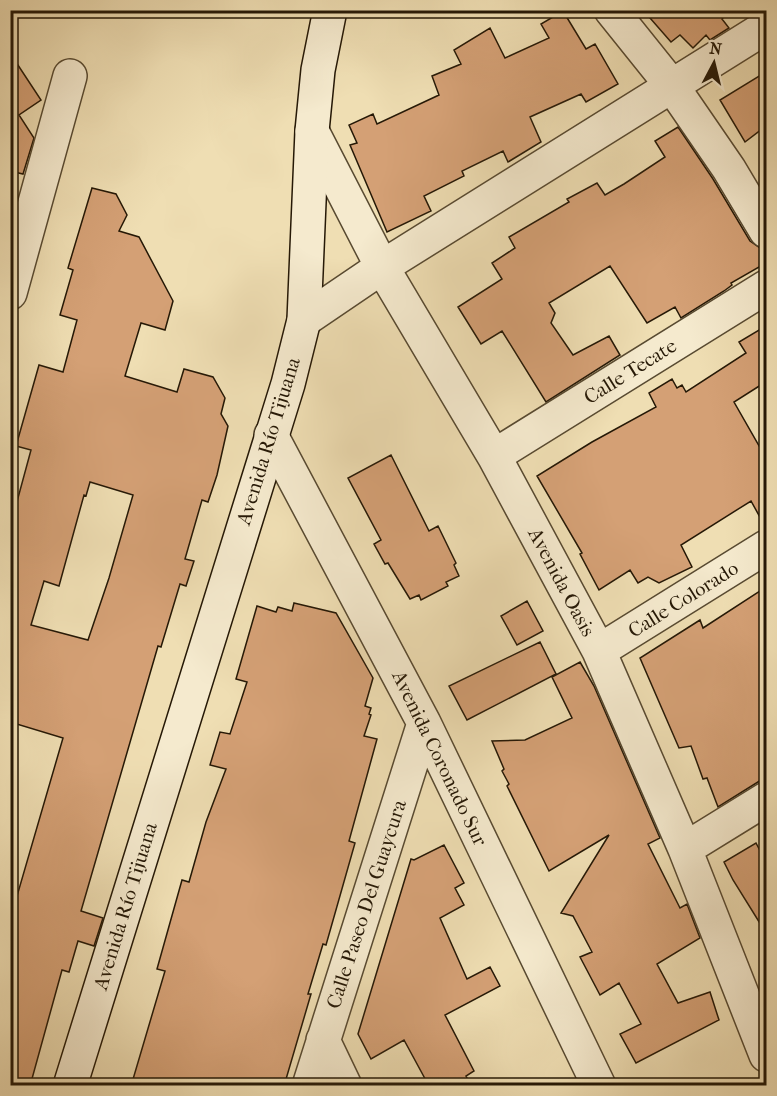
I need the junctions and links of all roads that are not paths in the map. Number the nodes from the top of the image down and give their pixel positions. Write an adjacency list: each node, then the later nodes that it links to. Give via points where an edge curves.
1 (330, 10): 6 (street)
2 (611, 10): 5 (street)
3 (766, 27): 5 (street)
4 (70, 76): 10 (street)
5 (672, 86): 7 (street); 8 (street)
6 (312, 130): 8 (street, Avenida Oasis); 11 (street)
7 (766, 231)
8 (381, 267): 11 (street); 13 (street, Avenida Oasis)
9 (766, 286): 13 (street, Calle Tecate)
10 (10, 293)
11 (304, 320): 12 (street, Avenida Río Tijuana)
12 (271, 435): 16 (street, Avenida Coronado Sur); 21 (street, Avenida Río Tijuana)
13 (494, 456): 15 (street, Avenida Oasis)
14 (766, 547): 15 (street, Calle Colorado)
15 (599, 651): 18 (street, Avenida Oasis)
16 (424, 723): 19 (street, Calle Paseo Del Guaycura); 24 (street, Avenida Coronado Sur)
17 (766, 799): 18 (street)
18 (686, 849): 20 (street, Avenida Oasis)
19 (323, 1040): 22 (street, Calle Paseo Del Guaycura); 23 (street)
20 (766, 1054)
21 (70, 1086)
22 (309, 1086)
23 (345, 1086)
24 (599, 1086)

